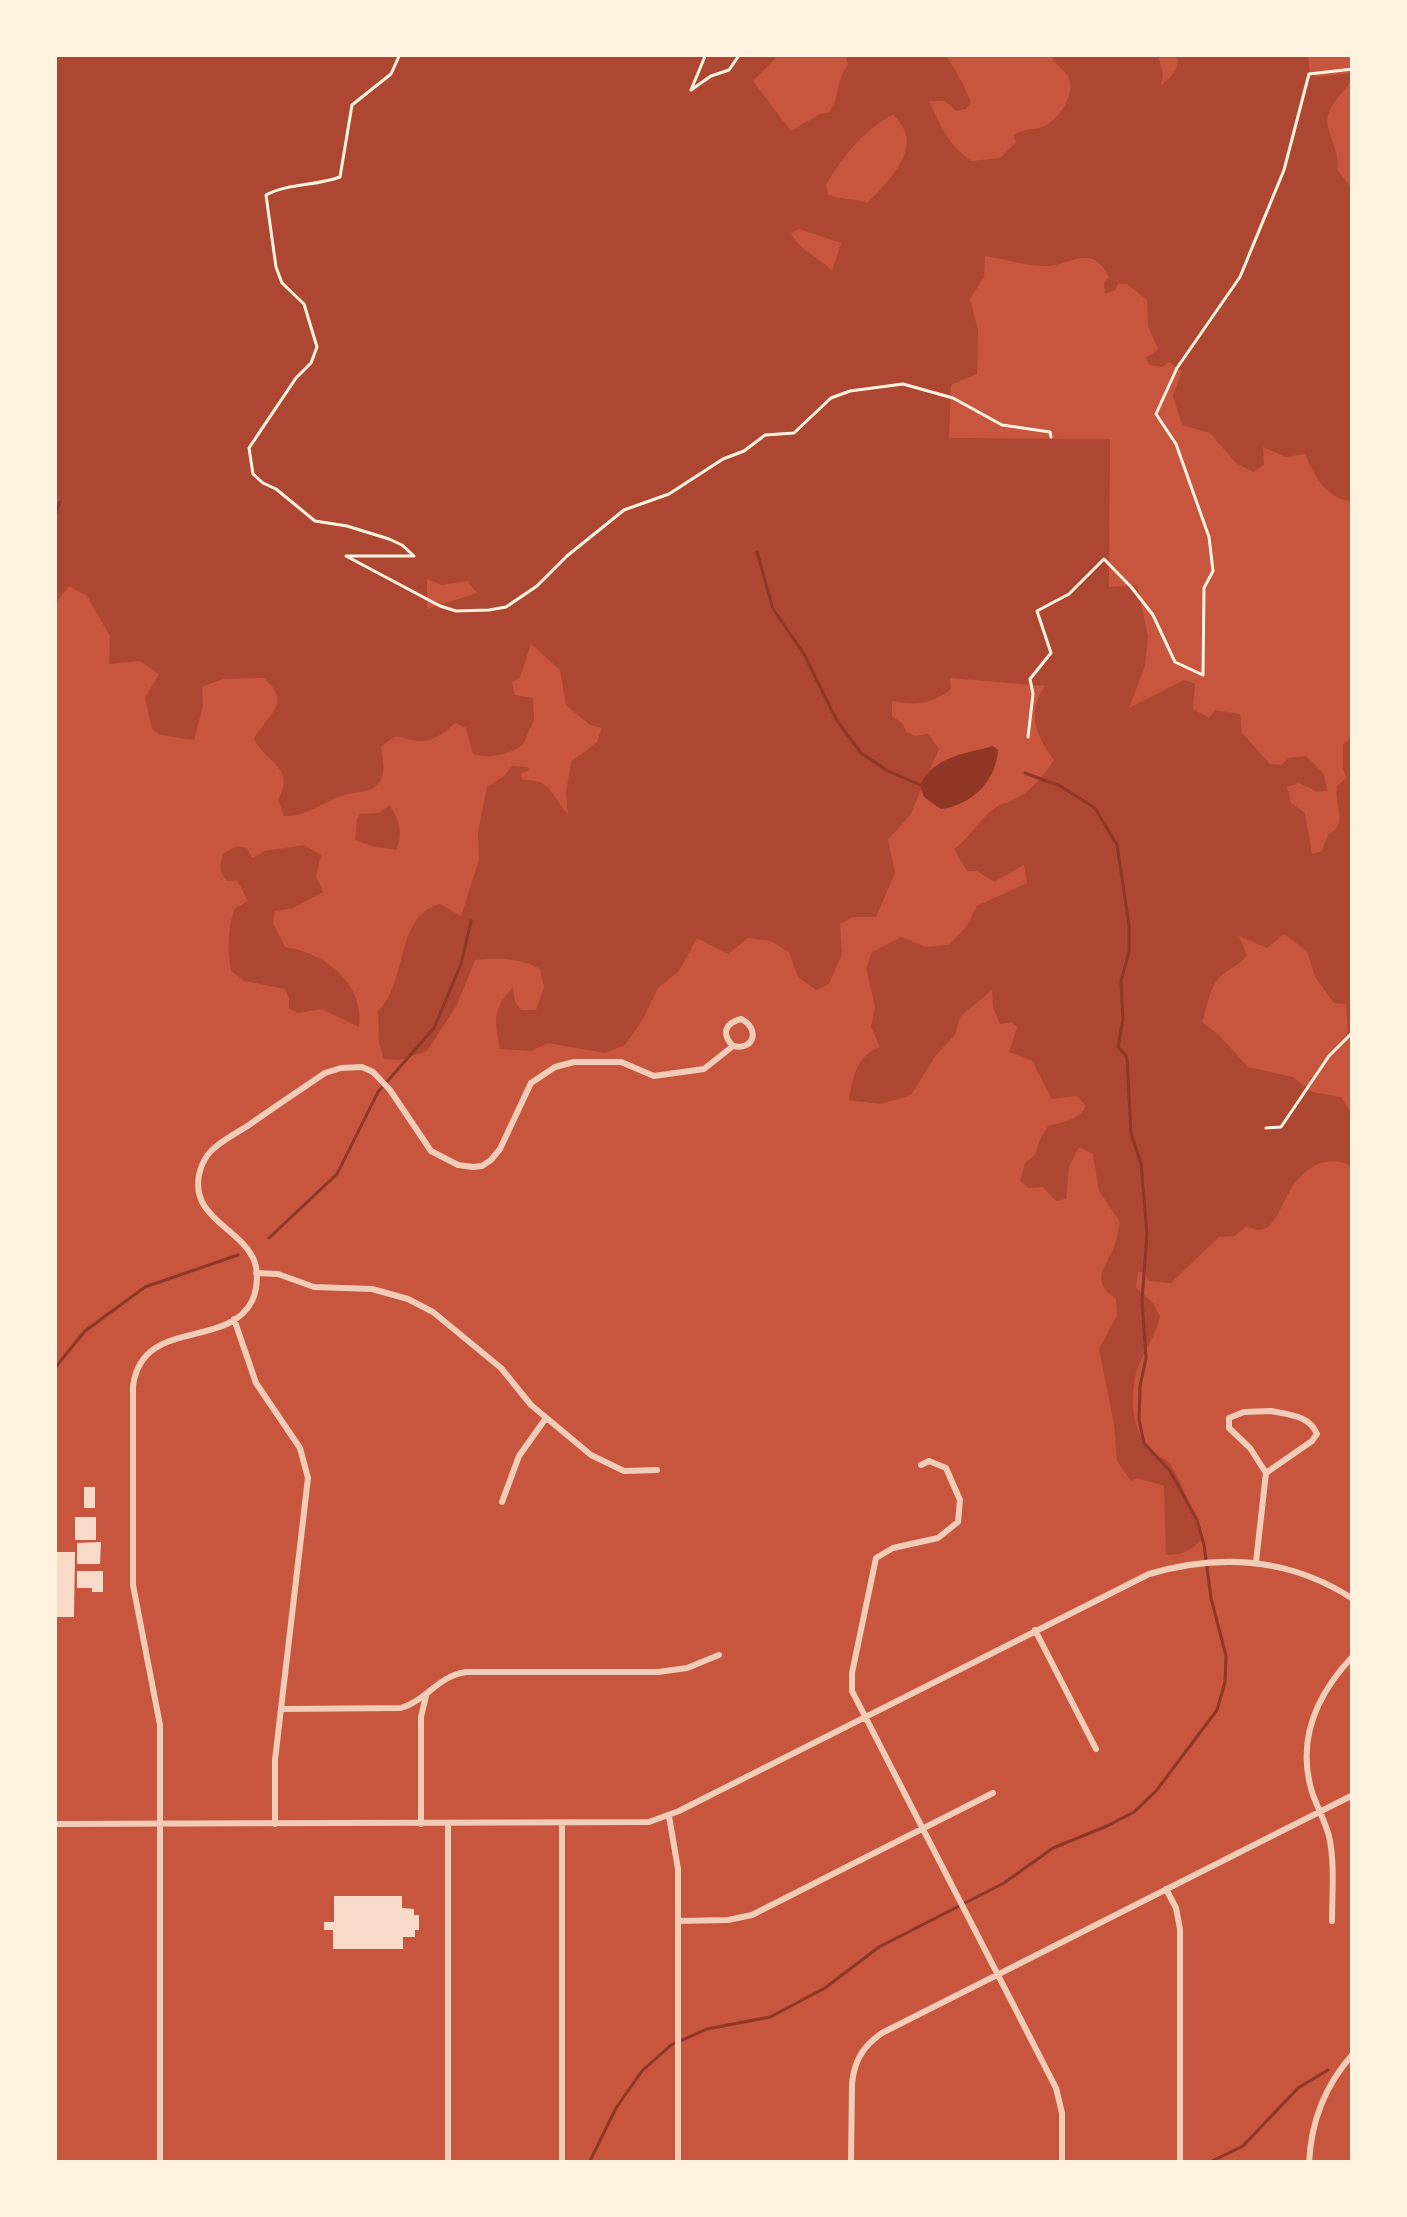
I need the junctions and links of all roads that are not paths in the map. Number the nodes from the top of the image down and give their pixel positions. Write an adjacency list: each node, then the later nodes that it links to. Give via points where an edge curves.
1 (733, 1046): 1 (street, via 753,1039 741,1018 725,1029); 2 (street, via 704,1069 654,1076 621,1062 555,1067 531,1082 500,1149 473,1167 431,1151 373,1072 325,1073 212,1150 200,1171 202,1202 252,1256)
2 (256, 1273): 3 (street, via 253,1300); 4 (street, via 408,1299 501,1368)
3 (234, 1319): 15 (street, via 256,1383 307,1468); 22 (street, via 154,1348 135,1375 133,1585 160,1725)
4 (547, 1418): 6 (street, via 602,1462); 8 (street, via 519,1456)
5 (921, 1465): 16 (street, via 946,1468 961,1513 938,1538 876,1558 852,1690)
6 (657, 1470)
7 (1266, 1474): 7 (street, via 1312,1441 1305,1418 1270,1411 1229,1418); 9 (street)
8 (502, 1502)
9 (1256, 1562): 10 (street); 11 (street, via 1188,1563 1149,1574)
10 (1353, 1599)
11 (1035, 1630): 16 (street); 17 (street)
12 (719, 1655): 14 (street, via 658,1672 466,1672)
13 (1353, 1656): 20 (street, via 1327,1686 1309,1728 1308,1774)
14 (429, 1690): 15 (street, via 401,1708); 24 (street, via 421,1717)
15 (281, 1709): 23 (street)
16 (867, 1715): 21 (street); 28 (street)
17 (1096, 1748)
18 (993, 1792): 28 (street)
19 (1353, 1795): 20 (street)
20 (1320, 1811): 29 (street); 31 (street, via 1331,1851)
21 (669, 1816): 26 (street); 30 (street)
22 (160, 1823): 23 (street); 27 (street); 34 (street)
23 (275, 1823): 24 (street)
24 (421, 1823): 25 (street)
25 (448, 1823): 26 (street); 35 (street)
26 (562, 1823): 36 (street)
27 (54, 1824)
28 (924, 1828): 30 (street, via 752,1915); 32 (street)
29 (1166, 1889): 32 (street); 41 (street, via 1180,1929)
30 (678, 1921): 37 (street)
31 (1332, 1921)
32 (998, 1974): 38 (street, via 863,2049 853,2071); 40 (street, via 1056,2088)
33 (1353, 2054): 42 (street, via 1319,2108)
34 (160, 2163)
35 (448, 2163)
36 (562, 2163)
37 (678, 2163)
38 (851, 2163): 39 (street)
39 (1000, 2163)
40 (1062, 2163)
41 (1180, 2163)
42 (1309, 2163)

